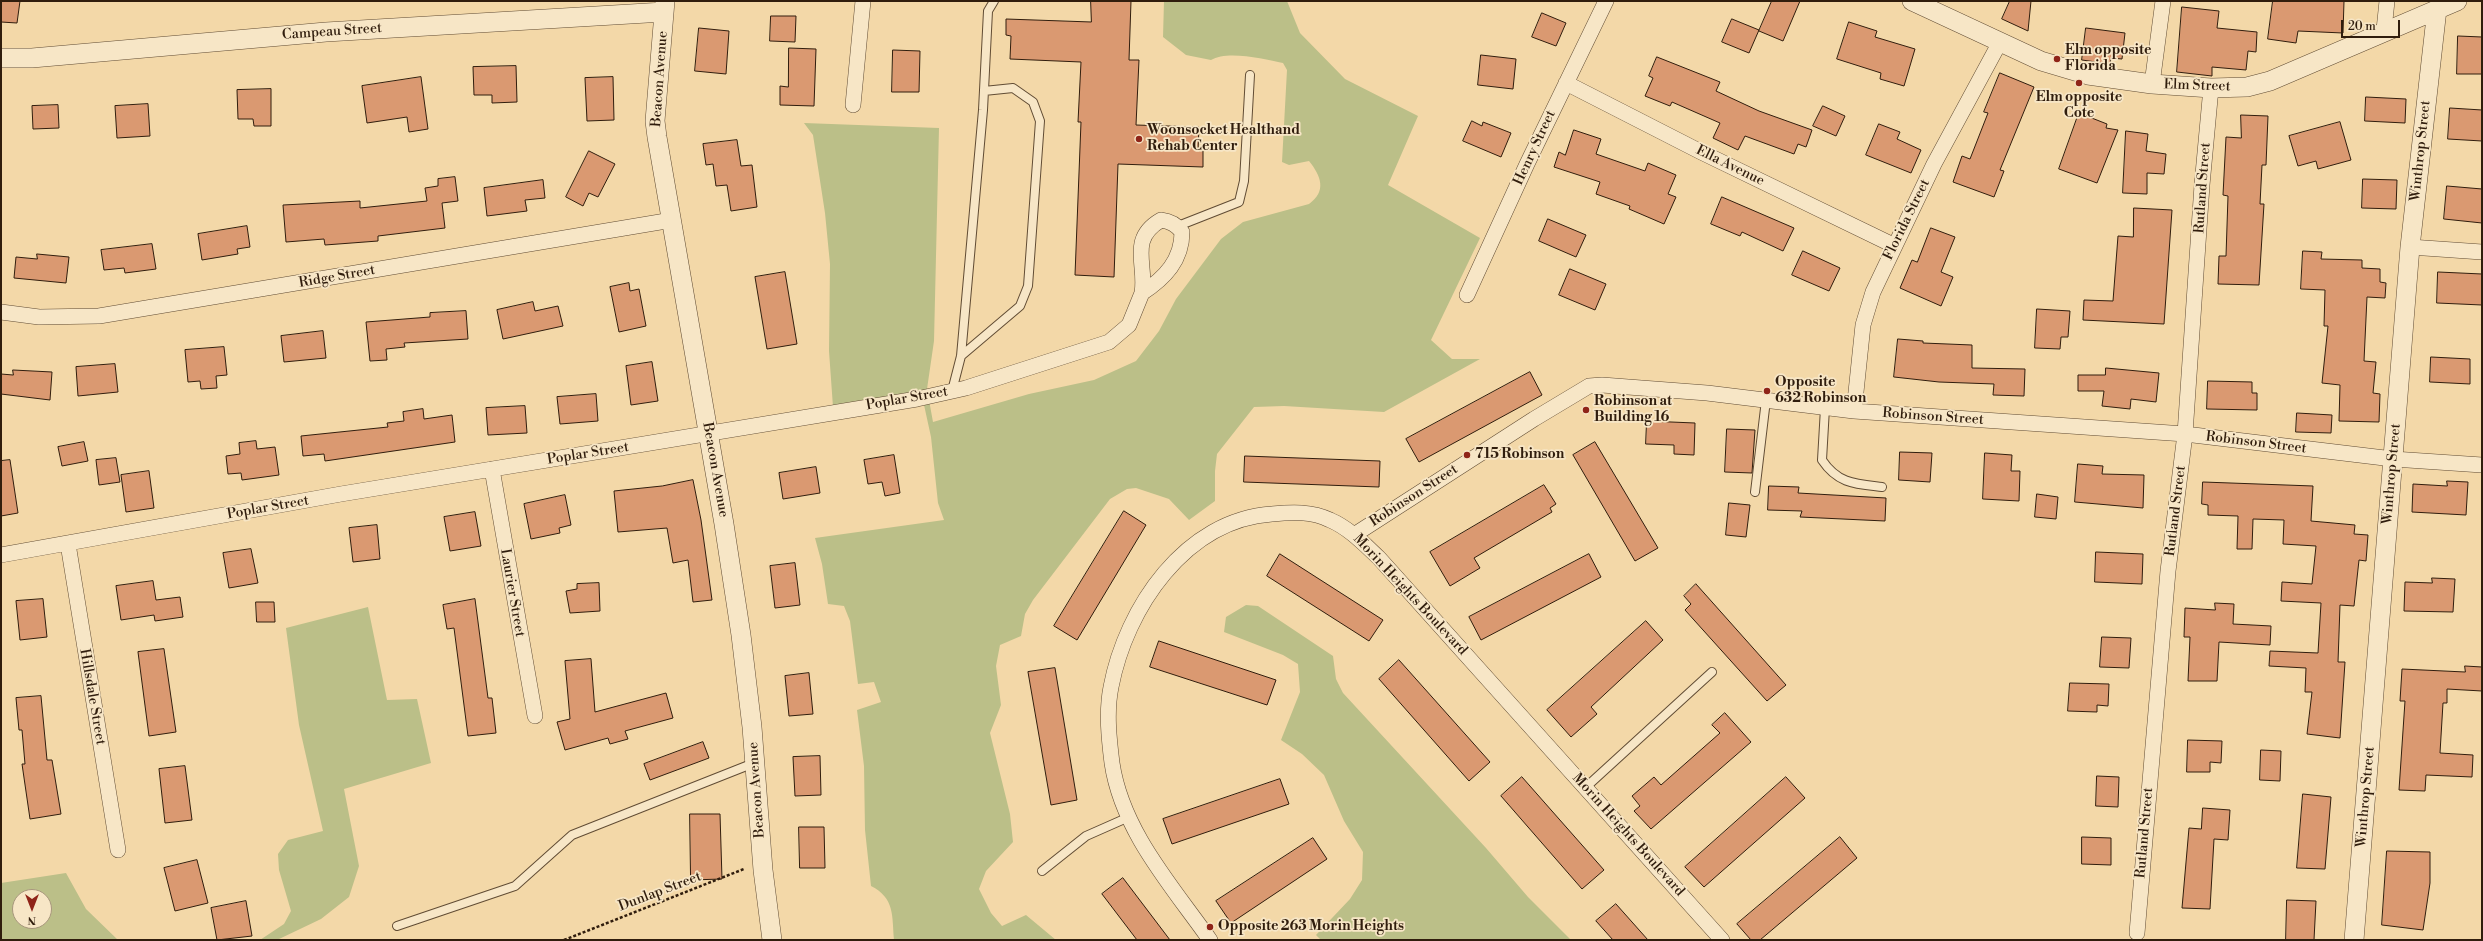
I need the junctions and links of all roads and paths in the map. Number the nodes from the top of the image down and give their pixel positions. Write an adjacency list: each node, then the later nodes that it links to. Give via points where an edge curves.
1 (863, 1): 18 (street)
2 (994, 1): 17 (lane, via 988,11)
3 (1606, 1): 14 (street, Henry Street)
4 (1912, 1): 11 (street, Elm Street)
5 (2163, 1): 15 (street)
6 (2387, 1): 10 (street)
7 (2457, 1): 9 (street, Elm Street)
8 (665, 6): 12 (street, Campeau Street, via 32,58); 19 (street, Beacon Avenue, via 655,121)
9 (2437, 9): 10 (street, Elm Street); 22 (street, Winthrop Street)
10 (2384, 30): 16 (street, Elm Street, via 2270,81 2247,87)
11 (2000, 42): 15 (street, Elm Street, via 2062,68); 21 (street, Florida Street, via 1934,164)
12 (1, 58)
13 (1250, 75): 20 (lane, via 1244,181 1239,202)
14 (1566, 83): 21 (street, Ella Avenue); 25 (street, Henry Street)
15 (2152, 84): 16 (street, Elm Street)
16 (2212, 88): 33 (street, Rutland Street, via 2202,185)
17 (984, 91): 27 (lane); 27 (lane, via 1013,88 1033,102 1040,121 1028,286 1020,306)
18 (853, 104)
19 (672, 220): 26 (street, Ridge Street, via 99,316 40,317); 32 (street, Beacon Avenue)
20 (1178, 226): 24 (street, via 1182,232 1182,239 1174,264 1154,286); 24 (street, Poplar Street, via 1161,220 1150,226 1144,234 1141,253 1144,282)
21 (1895, 246): 31 (street, Florida Street, via 1873,292 1863,325)
22 (2410, 247): 23 (street); 34 (street, Winthrop Street)
23 (2482, 252)
24 (1142, 293): 28 (street, Poplar Street, via 1129,325 1109,342)
25 (1467, 295)
26 (1, 312)
27 (961, 356): 28 (lane)
28 (952, 391): 32 (street, Poplar Street)
29 (1766, 400): 30 (street, Robinson Street); 38 (lane); 39 (street, Robinson Street, via 1621,385 1589,386)
30 (1825, 408): 31 (street, Robinson Street); 37 (lane, via 1822,460 1824,463 1831,471 1851,484)
31 (1854, 411): 33 (street, Robinson Street)
32 (707, 434): 36 (street, Poplar Street); 44 (street, Beacon Avenue, via 741,635)
33 (2185, 434): 34 (street, Robinson Street); 51 (street, Rutland Street, via 2168,579)
34 (2393, 459): 35 (street, Robinson Street); 56 (street, Winthrop Street)
35 (2482, 465)
36 (492, 469): 40 (street, Poplar Street); 43 (street, Laurier Street)
37 (1882, 487)
38 (1756, 492)
39 (1354, 535): 45 (street, Morin Heights Boulevard); 46 (street, Morin Heights Boulevard, via 1330,520 1294,512 1244,518 1210,532 1180,557 1150,591 1122,646 1110,695 1109,732 1112,765)
40 (68, 544): 41 (street, Poplar Street); 47 (street, Hillsdale Street)
41 (1, 555)
42 (1712, 672): 45 (lane)
43 (535, 716)
44 (755, 762): 48 (street, Beacon Avenue); 50 (lane, via 572,835 515,886)
45 (1585, 788): 55 (street, Morin Heights Boulevard)
46 (1129, 817): 49 (lane, via 1086,836); 54 (street, Morin Heights Boulevard, via 1157,867)
47 (118, 850)
48 (763, 862): 52 (path, Dunlap Street); 53 (street, Beacon Avenue)
49 (1042, 871)
50 (397, 926)
51 (2136, 933)
52 (564, 940)
53 (772, 940)
54 (1210, 940)
55 (1722, 940)
56 (2354, 940)

